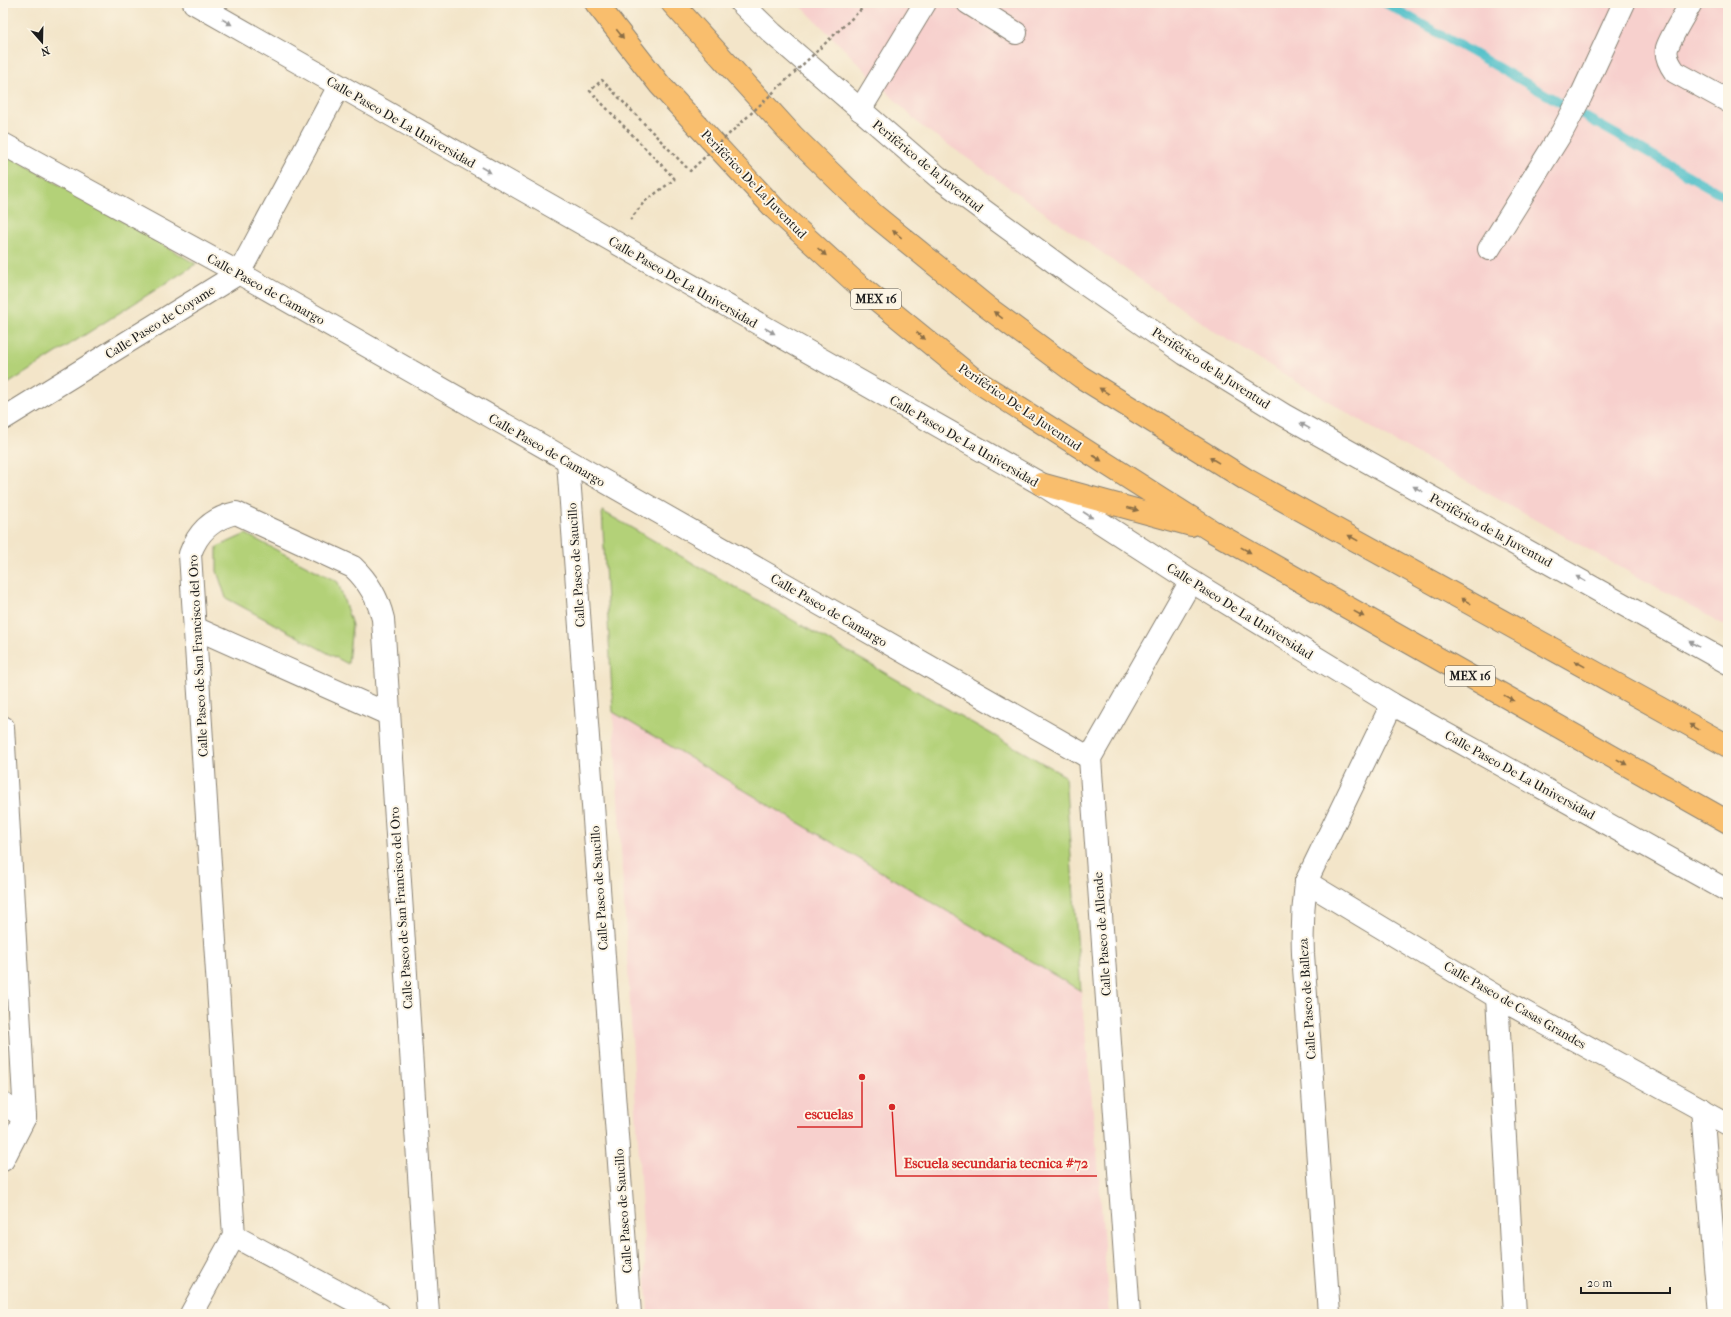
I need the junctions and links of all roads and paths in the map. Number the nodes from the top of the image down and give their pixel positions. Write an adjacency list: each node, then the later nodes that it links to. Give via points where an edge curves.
1 (194, 3): 11 (street, Calle Paseo De La Universidad, one-way to 11)
2 (596, 3): 21 (highway, Periférico De La Juventud / MEX 16, one-way to 21, via 660,85 775,210 855,282 975,380)
3 (672, 3): 28 (highway, one-way to 3, via 1247,480 1081,377 987,307 873,214 793,136)
4 (741, 3): 13 (street, Periférico de la Juventud)
5 (868, 3): 15 (path, bridge, via 690,171 602,80 590,91 674,179 644,202)
6 (925, 3): 13 (street)
7 (968, 3): 10 (street)
8 (1624, 3): 16 (street, via 1562,132)
9 (1691, 3): 12 (street, via 1667,48 1669,62 1675,72)
10 (1016, 32)
11 (339, 86): 15 (street, Calle Paseo De La Universidad, one-way to 15); 17 (street)
12 (1728, 100)
13 (860, 110): 24 (street, Periférico de la Juventud, one-way to 13, via 1284,415 1185,354 938,177)
14 (3, 144): 17 (street, Calle Paseo de Camargo)
15 (613, 242): 20 (street, Calle Paseo De La Universidad, one-way to 20)
16 (1489, 249)
17 (239, 273): 18 (street, Calle Paseo de Coyame); 19 (street, Calle Paseo de Camargo)
18 (3, 419)
19 (568, 462): 29 (street, Calle Paseo de Camargo); 44 (street, Calle Paseo de Saucillo)
20 (1041, 484): 21 (highway, one-way to 21); 22 (street, Calle Paseo De La Universidad, one-way to 22)
21 (1212, 531): 31 (highway, MEX 16, one-way to 31)
22 (1191, 581): 25 (street, Calle Paseo De La Universidad); 29 (street)
23 (195, 628): 26 (street); 26 (street, Calle Paseo de San Francisco del Oro, via 190,554 194,542 211,523 236,513 353,567 363,576 379,603 383,619); 40 (street, Calle Paseo de San Francisco del Oro)
24 (1728, 663)
25 (1392, 704): 32 (street, Calle Paseo de Balleza); 33 (street, Calle Paseo De La Universidad)
26 (388, 714): 43 (street, Calle Paseo de San Francisco del Oro)
27 (3, 727): 30 (street)
28 (1728, 746)
29 (1090, 758): 45 (street, Calle Paseo de Allende)
30 (5, 800): 37 (street)
31 (1728, 822)
32 (1306, 882): 34 (street, Calle Paseo de Casas Grandes); 46 (street, Calle Paseo de Balleza, via 1303,940)
33 (1728, 892)
34 (1497, 997): 36 (street, Calle Paseo de Casas Grandes); 47 (street)
35 (3, 1104): 37 (street)
36 (1702, 1109): 38 (street, Calle Paseo de Casas Grandes); 48 (street)
37 (24, 1117): 39 (street)
38 (1728, 1124)
39 (3, 1160)
40 (234, 1236): 41 (street); 42 (street)
41 (191, 1314)
42 (379, 1314)
43 (428, 1314)
44 (630, 1314)
45 (1129, 1314)
46 (1329, 1314)
47 (1515, 1314)
48 (1719, 1314)

